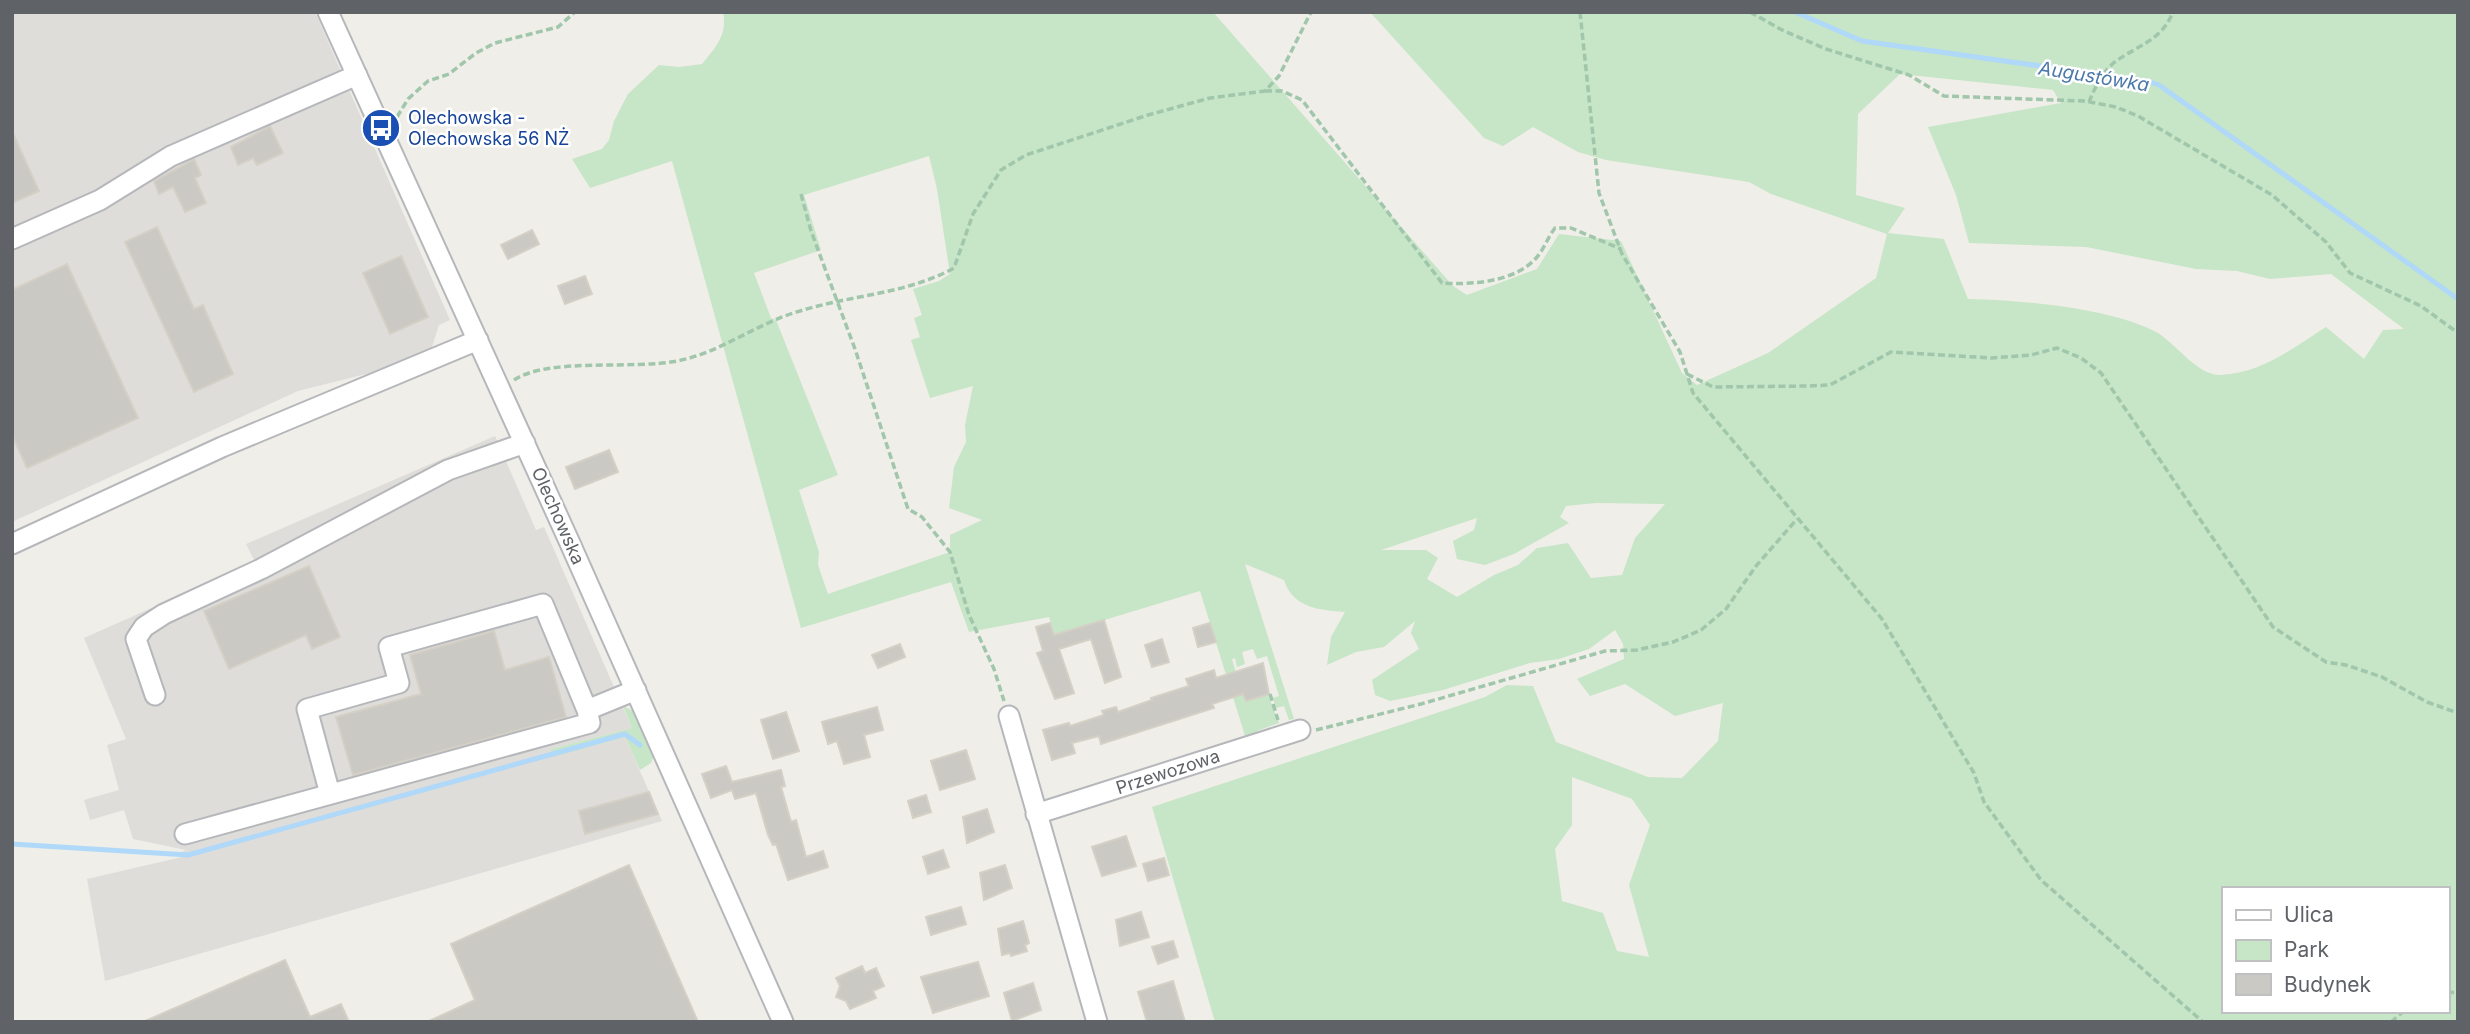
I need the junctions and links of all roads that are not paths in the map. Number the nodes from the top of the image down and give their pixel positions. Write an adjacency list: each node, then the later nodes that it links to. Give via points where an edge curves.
1 (328, 12): 2 (street, Olechowska)
2 (357, 75): 3 (street, via 171,156 100,200); 4 (street, Olechowska)
3 (12, 239)
4 (478, 340): 5 (street, Olechowska); 6 (street, via 222,447)
5 (524, 443): 7 (street, Olechowska); 8 (street, via 448,470 144,627 136,639)
6 (12, 544)
7 (636, 690): 9 (street); 15 (street, Olechowska)
8 (155, 695)
9 (587, 710): 12 (street, via 590,723); 12 (street, via 543,604 389,647 399,683 307,709)
10 (1009, 716): 13 (street)
11 (1291, 732): 13 (street, Przewozowa)
12 (330, 794): 14 (street)
13 (1036, 814): 16 (street)
14 (185, 834)
15 (783, 1022)
16 (1097, 1022)

